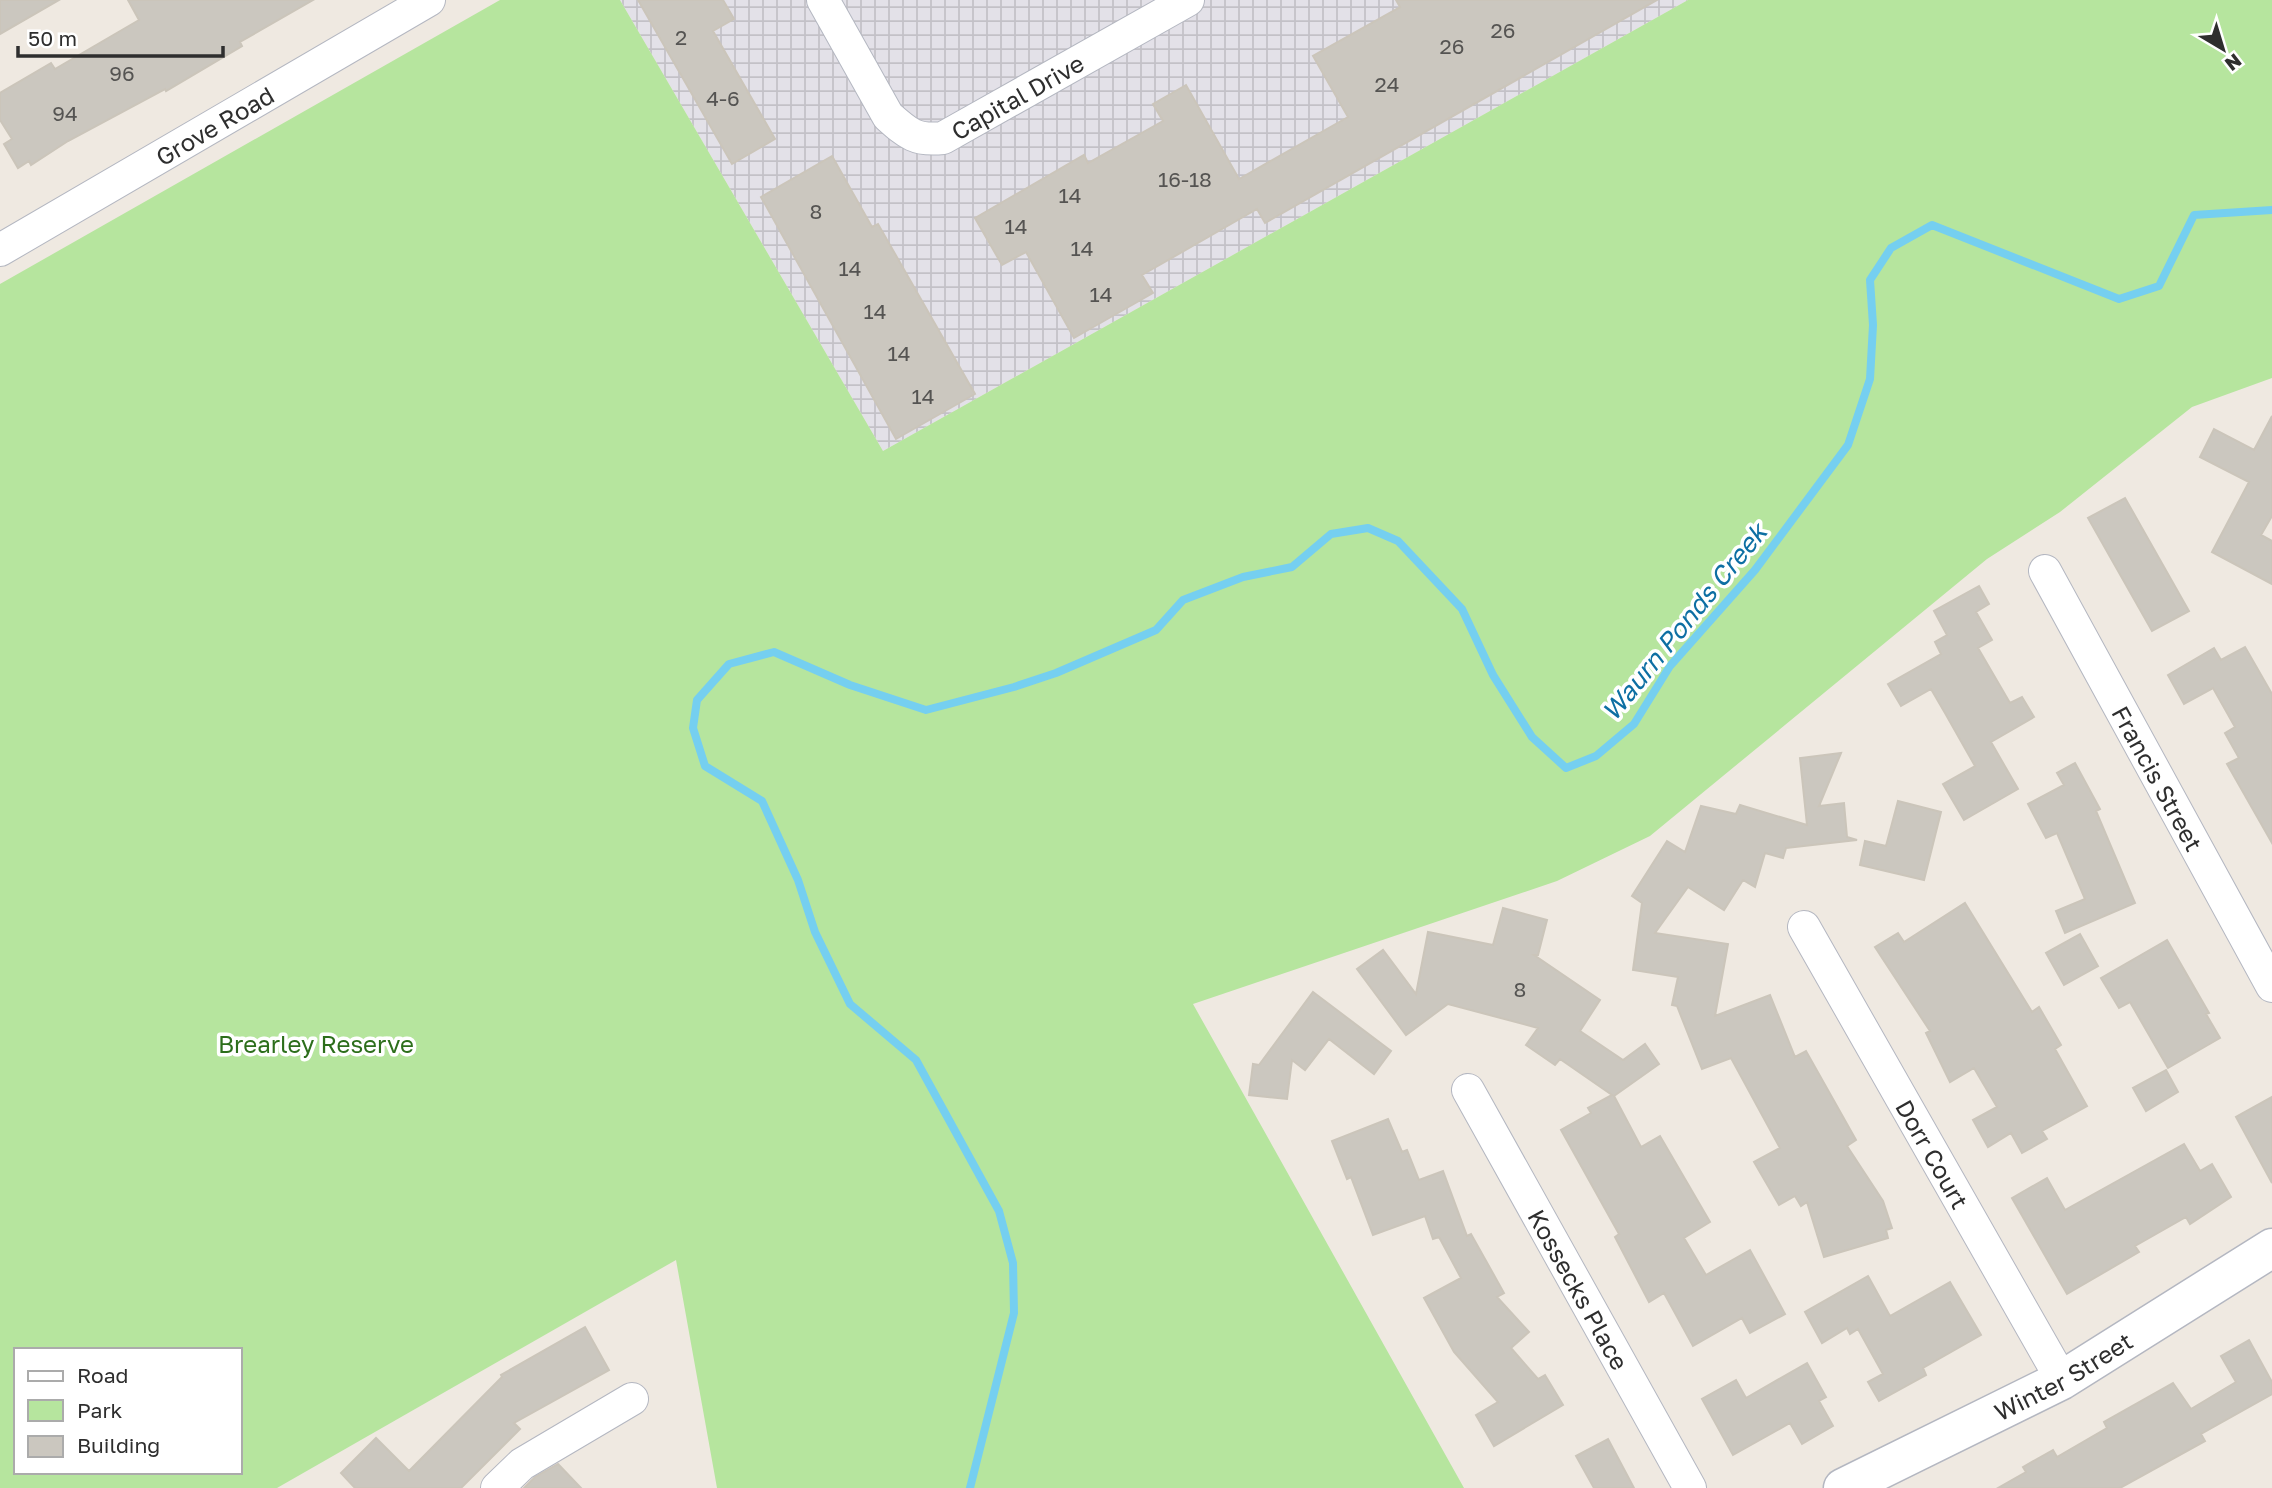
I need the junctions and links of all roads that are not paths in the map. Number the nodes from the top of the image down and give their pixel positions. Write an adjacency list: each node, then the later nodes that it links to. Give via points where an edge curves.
1 (429, 0): 4 (street, Grove Road)
2 (823, 0): 3 (street, Capital Drive, via 888,116 923,141 943,138)
3 (1188, 0)
4 (0, 250)
5 (2045, 571): 7 (street, Francis Street)
6 (1804, 927): 10 (street, Dorr Court)
7 (2272, 986)
8 (1468, 1090): 13 (street, Kossecks Place)
9 (2272, 1248): 10 (street, Winter Street)
10 (2062, 1380): 14 (street, Winter Street)
11 (632, 1399): 12 (street, via 522,1464)
12 (497, 1488)
13 (1690, 1488)
14 (1843, 1488)

